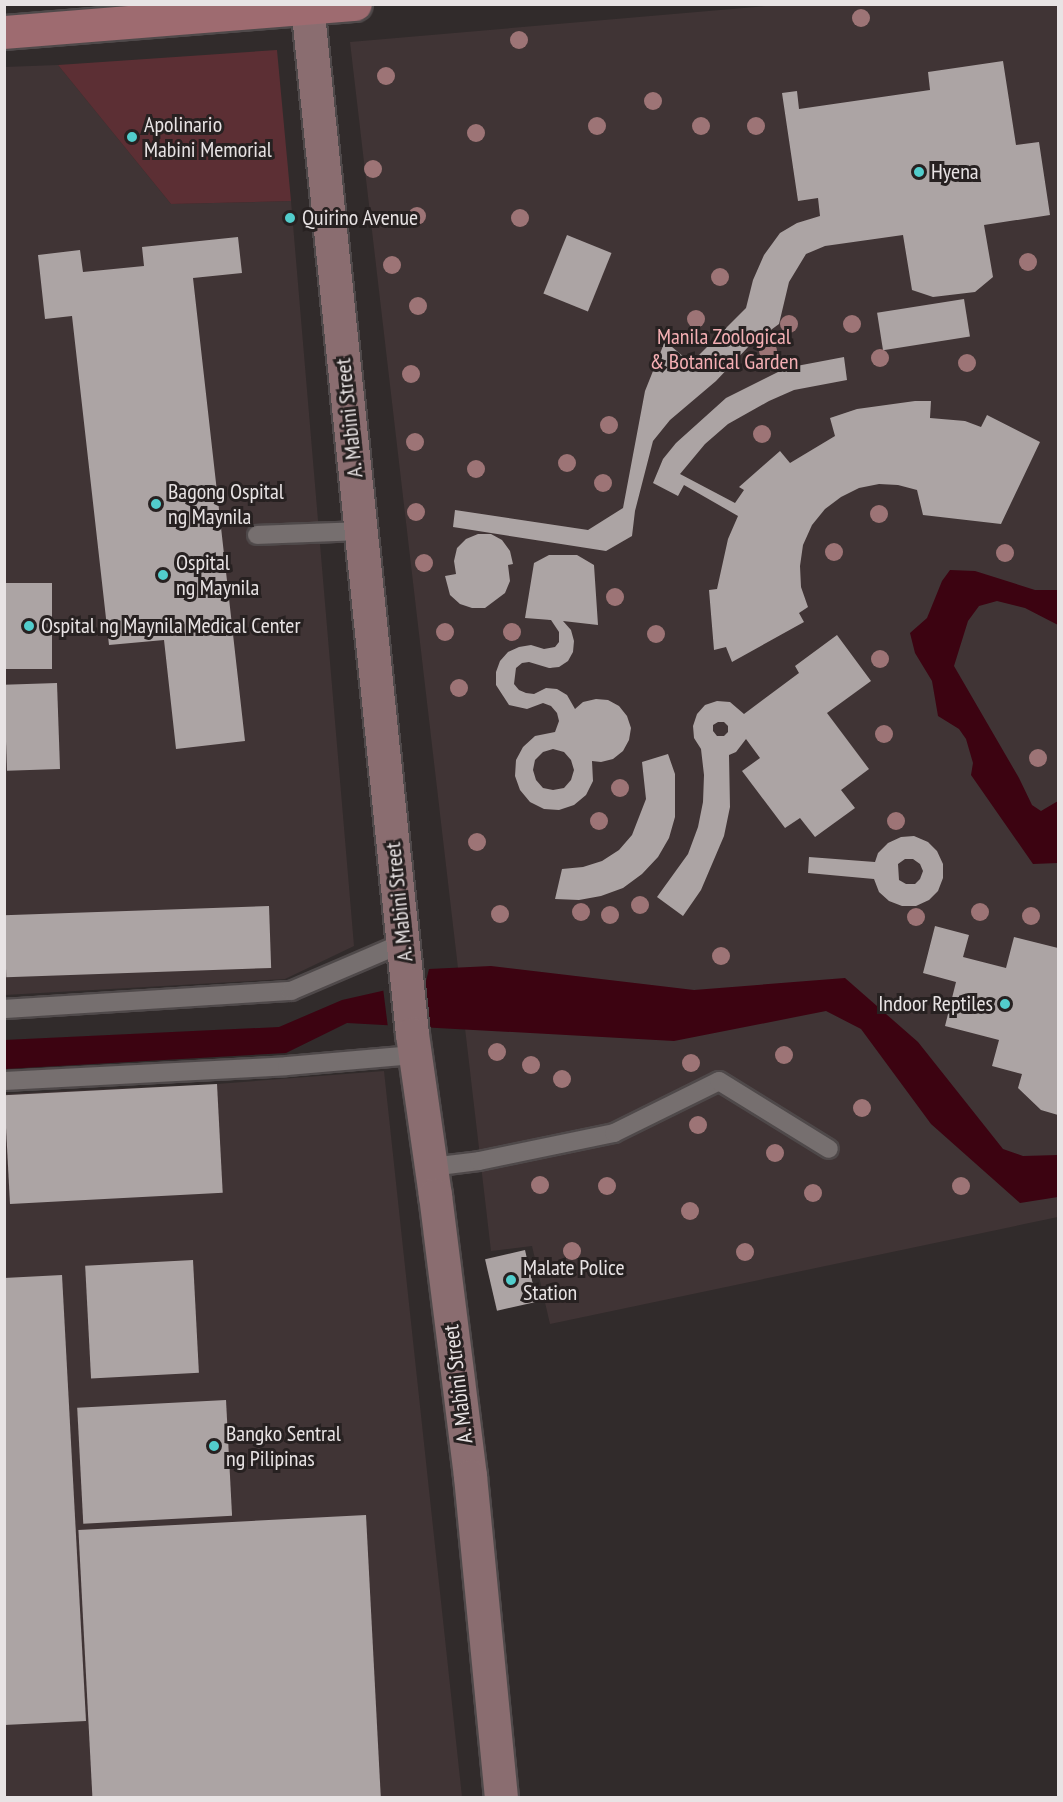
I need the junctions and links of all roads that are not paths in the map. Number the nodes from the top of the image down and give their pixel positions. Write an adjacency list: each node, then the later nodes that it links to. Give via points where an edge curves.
1 (355, 4): 2 (main road)
2 (308, 6): 3 (main road); 4 (main road, A. Mabini Street)
3 (4, 32)
4 (361, 531): 5 (lane); 6 (main road, A. Mabini Street)
5 (257, 535)
6 (403, 943): 7 (lane, via 291,991); 8 (main road, A. Mabini Street)
7 (4, 1009)
8 (413, 1044): 9 (lane, via 287,1066); 11 (main road, A. Mabini Street)
9 (4, 1081)
10 (829, 1149): 11 (lane, via 719,1081 614,1133)
11 (431, 1167): 12 (main road, A. Mabini Street, via 470,1476)
12 (501, 1797)

